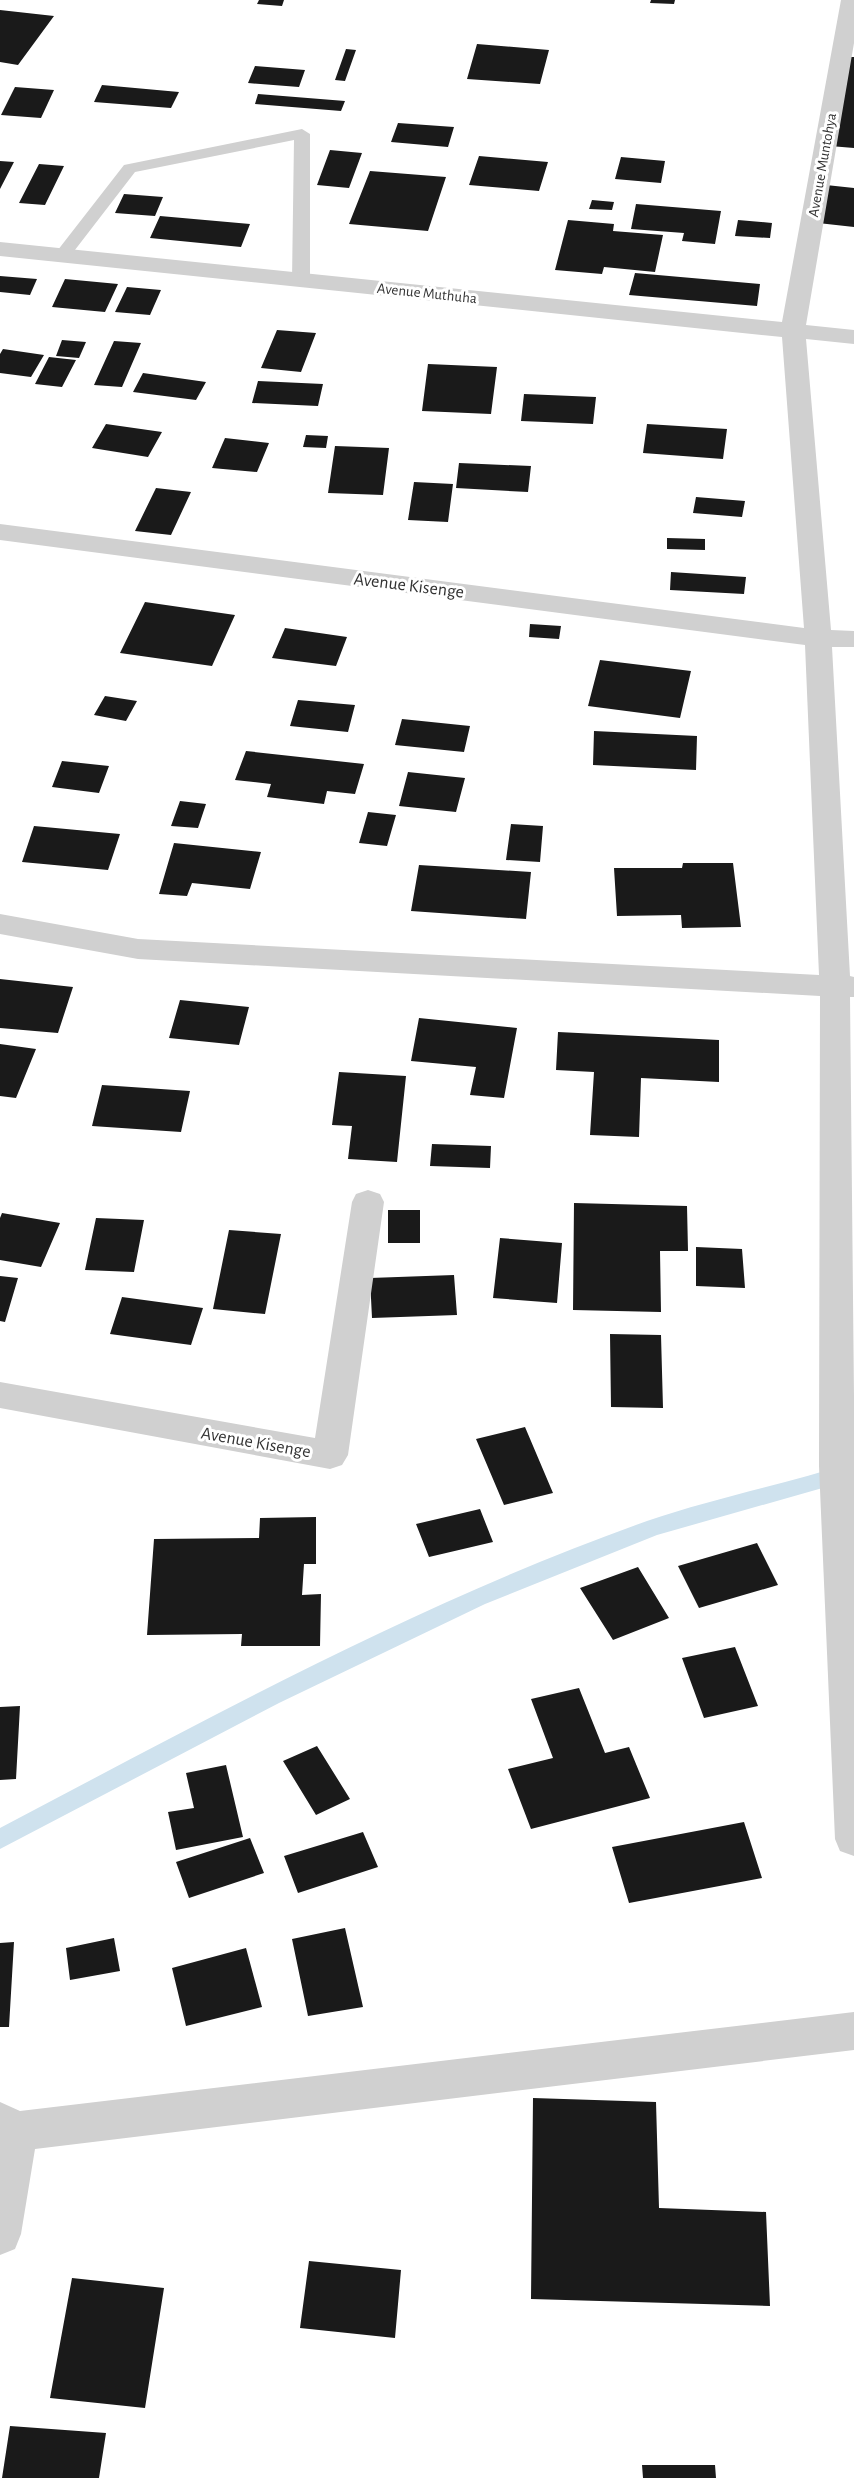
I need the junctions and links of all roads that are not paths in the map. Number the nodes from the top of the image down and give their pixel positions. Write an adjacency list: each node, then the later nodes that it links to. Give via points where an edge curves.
1 (851, 0): 5 (street, Avenue Muntohya)
2 (0, 249): 3 (street, Avenue Muthuha)
3 (62, 255): 4 (street, Avenue Muthuha); 4 (lane, via 130,168 302,134)
4 (301, 280): 5 (street, Avenue Muthuha)
5 (793, 330): 6 (street, Avenue Muthuha); 8 (street, Avenue Muntohya)
6 (854, 337)
7 (0, 532): 8 (street, Avenue Kisenge)
8 (818, 638): 9 (street, Avenue Kisenge); 11 (street, Avenue Muntohya)
9 (854, 639)
10 (0, 924): 11 (street, via 138,949)
11 (844, 987): 14 (street, Avenue Muntohya, via 838,1479)
12 (368, 1202): 13 (street, Avenue Kisenge, via 330,1455)
13 (0, 1395)
14 (854, 1839)
15 (854, 2031): 16 (street)
16 (8, 2126): 17 (street)
17 (0, 2234)

